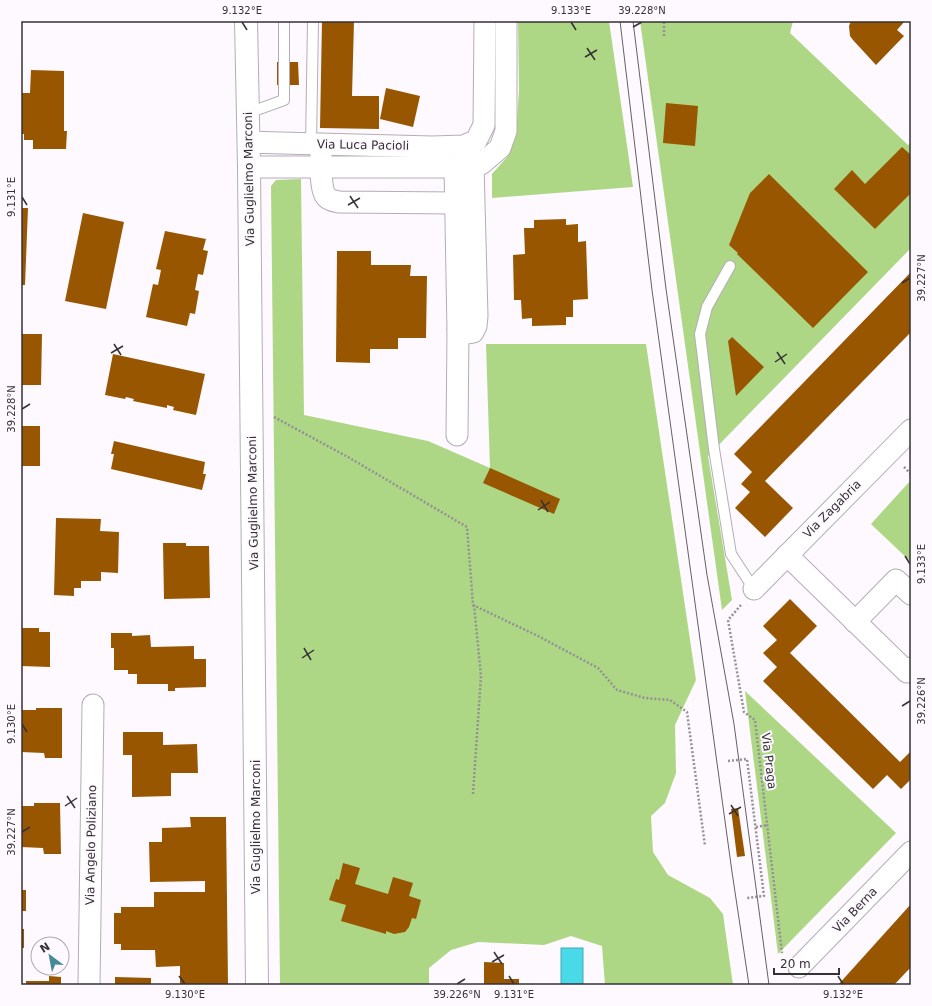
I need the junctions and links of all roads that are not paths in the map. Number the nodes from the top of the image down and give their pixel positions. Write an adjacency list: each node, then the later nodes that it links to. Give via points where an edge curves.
1 (246, 21): 6 (main road, Via Guglielmo Marconi)
2 (284, 21): 6 (lane, via 284,100)
3 (313, 21): 9 (lane)
4 (485, 21): 8 (street, via 484,125)
5 (506, 21): 10 (street, via 506,132 500,148)
6 (248, 113): 7 (main road, Via Guglielmo Marconi)
7 (249, 142): 9 (street, Via Luca Pacioli); 11 (main road, Via Guglielmo Marconi)
8 (472, 143): 9 (street, Via Luca Pacioli, via 464,146 432,147); 10 (street)
9 (316, 144): 12 (street)
10 (470, 165): 12 (street, Via Luca Pacioli); 13 (street); 15 (street, via 477,316 476,326 472,332 466,334)
11 (249, 167): 12 (street, Via Luca Pacioli); 27 (main road, Via Guglielmo Marconi)
12 (321, 167): 13 (street, Via Luca Pacioli, via 323,188 331,200)
13 (456, 203): 15 (street)
14 (730, 266): 19 (lane, via 707,307 700,334 714,449 731,554)
15 (458, 331): 17 (street)
16 (911, 430): 18 (street, Via Zagabria)
17 (457, 435)
18 (787, 555): 19 (street, Via Zagabria); 21 (street)
19 (754, 589)
20 (911, 594): 21 (street, via 896,580)
21 (855, 622): 22 (street, via 907,672)
22 (911, 668)
23 (93, 705): 26 (street, Via Angelo Poliziano)
24 (911, 852): 25 (street, Via Berna)
25 (799, 967)
26 (89, 985)
27 (257, 985)

